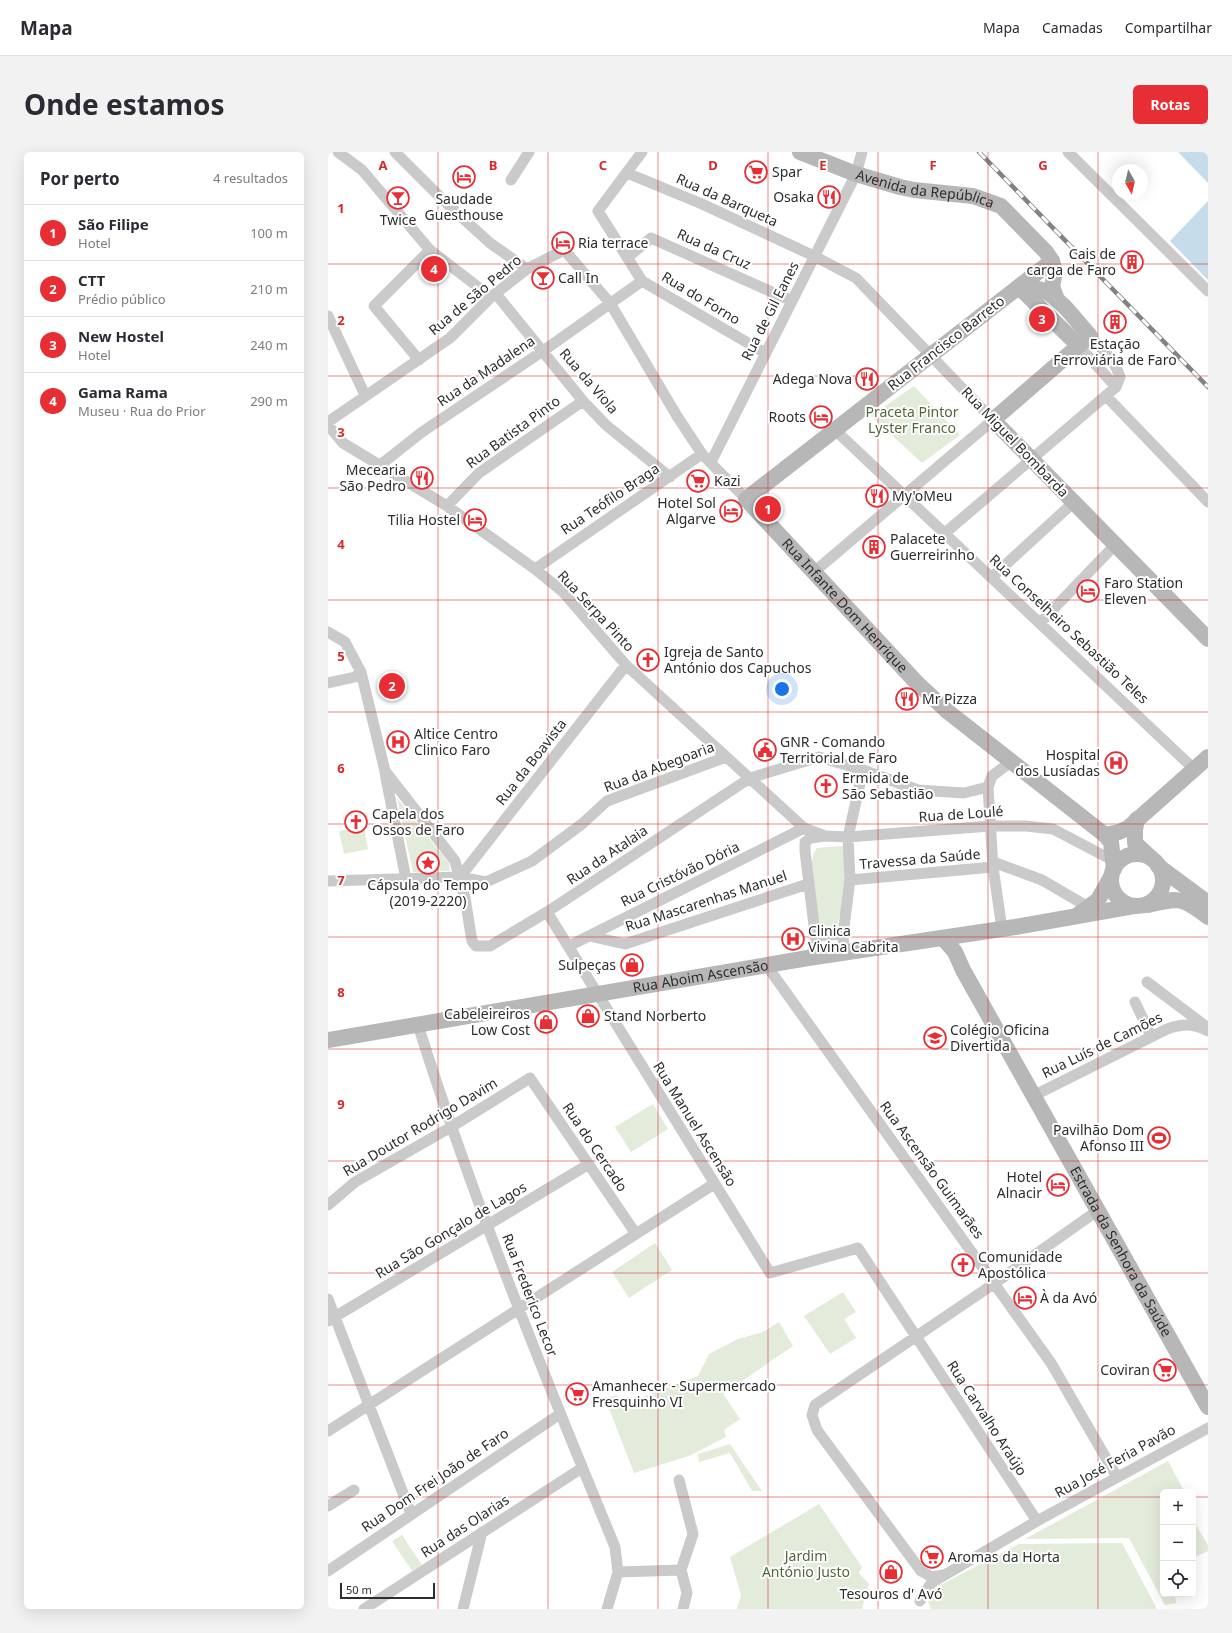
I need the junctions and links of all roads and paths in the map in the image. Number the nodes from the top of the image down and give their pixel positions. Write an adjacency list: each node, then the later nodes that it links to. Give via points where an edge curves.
1 (338, 152): 12 (street, Rua da Viola, via 362,170)
2 (395, 152): 16 (street, via 490,243)
3 (529, 152): 10 (street)
4 (642, 152): 8 (street)
5 (800, 152): 9 (street, Avenida da República)
6 (862, 152): 9 (street, Rua de Gil Eanes)
7 (1068, 152): 19 (street)
8 (627, 173): 13 (street, Rua da Barqueta, via 702,204); 14 (street, via 598,211)
9 (856, 174): 13 (street, Rua de Gil Eanes); 15 (street, Avenida da República, via 914,190 973,196 994,202 1010,213)
10 (511, 180)
11 (562, 247): 16 (street, Rua de São Pedro); 23 (street, Rua Infante Dom Henrique)
12 (430, 250): 20 (street, Rua da Viola); 29 (street, via 374,306)
13 (814, 256): 21 (street, Rua de Gil Eanes); 28 (street, Rua Miguel Bombarda, via 856,278)
14 (628, 257): 17 (street); 21 (street, Rua da Cruz, via 651,238)
15 (1052, 262): 18 (street, Rua Francisco Barreto); 22 (street, via 1055,273 1052,286)
16 (527, 269): 20 (street, Rua de São Pedro)
17 (642, 281): 23 (street, Rua da Madalena); 27 (street, Rua do Forno)
18 (1019, 287): 22 (street, via 1046,291); 25 (street); 28 (street, Rua Francisco Barreto)
19 (1208, 291)
20 (494, 296): 26 (street, Rua da Viola); 29 (street, Rua de São Pedro, via 450,338)
21 (792, 300): 27 (street, Rua de Gil Eanes)
22 (1057, 300): 25 (street)
23 (610, 303): 26 (street, Rua da Madalena); 38 (street, Rua Infante Dom Henrique)
24 (328, 316): 31 (street)
25 (1084, 341): 30 (street); 30 (street, via 1112,358 1120,378); 34 (street)
26 (543, 351): 33 (street, Rua da Viola); 41 (street, Rua da Madalena, via 422,432)
27 (765, 354): 40 (street, Rua de Gil Eanes)
28 (931, 356): 34 (street, Rua Miguel Bombarda); 37 (street, Rua Francisco Barreto)
29 (419, 360): 31 (street, Rua de São Pedro)
30 (1116, 387): 32 (street)
31 (366, 396): 35 (street, Rua de São Pedro)
32 (1106, 396): 39 (street); 46 (street)
33 (582, 402): 42 (street, Rua da Viola); 47 (street, Rua Batista Pinto, via 479,473)
34 (993, 420): 39 (street, Rua Miguel Bombarda); 43 (street)
35 (328, 422)
36 (328, 425): 41 (street, Rua Serpa Pinto, via 343,443)
37 (835, 430): 43 (street, Rua Conselheiro Sebastião Teles); 44 (street, Rua Francisco Barreto)
38 (702, 454): 40 (street, Rua Infante Dom Henrique); 42 (street, Rua Teófilo Braga)
39 (1031, 459): 45 (street, Rua Miguel Bombarda); 48 (street)
40 (711, 462): 44 (street, Rua Infante Dom Henrique)
41 (379, 466): 47 (street, Rua Serpa Pinto)
42 (670, 477): 50 (street, Rua Teófilo Braga)
43 (904, 495): 48 (street, Rua Conselheiro Sebastião Teles); 51 (street)
44 (746, 499): 51 (street, Rua Infante Dom Henrique)
45 (1074, 502): 49 (street, Rua Miguel Bombarda); 52 (street)
46 (1208, 502)
47 (446, 506): 50 (street, Rua Serpa Pinto)
48 (945, 533): 52 (street, Rua Conselheiro Sebastião Teles)
49 (1115, 545): 53 (street); 55 (street, Rua Miguel Bombarda)
50 (535, 569): 56 (street, Rua Serpa Pinto, via 563,592)
51 (814, 572): 61 (street, Rua Infante Dom Henrique, via 916,682 977,736)
52 (992, 577): 53 (street, Rua Conselheiro Sebastião Teles)
53 (1040, 623): 62 (street, Rua Conselheiro Sebastião Teles)
54 (328, 632): 57 (street, via 345,642)
55 (1208, 639)
56 (626, 665): 59 (street, Rua Serpa Pinto); 78 (street, Rua da Boavista)
57 (361, 672): 58 (street, via 355,677); 64 (street)
58 (328, 683)
59 (726, 757): 65 (street, Rua Serpa Pinto); 78 (street, Rua da Abegoaria, via 607,801 582,824 532,861 486,882)
60 (1208, 757): 62 (street)
61 (1012, 761): 66 (street, via 992,776); 70 (street, Rua Infante Dom Henrique)
62 (1194, 769): 67 (street)
63 (864, 770): 65 (street, Rua da Atalaia, via 820,758); 66 (street, Rua da Atalaia, via 918,790 964,793); 73 (street)
64 (385, 771): 78 (street, via 455,862); 79 (street)
65 (750, 778): 69 (street, Rua Serpa Pinto); 86 (street, Rua da Atalaia)
66 (988, 787): 68 (street)
67 (1137, 819): 70 (street, via 1128,828); 75 (street, via 1135,843)
68 (990, 826): 73 (street, Rua de Loulé); 76 (street); 77 (street, Rua de Loulé, via 1026,826 1053,830)
69 (804, 828): 71 (street, Rua Cristóvão Dória); 72 (street, Rua de Loulé)
70 (1105, 835): 77 (street, Rua Infante Dom Henrique, via 1111,842)
71 (791, 836): 74 (street, via 799,840); 92 (street, Rua Cristóvão Dória)
72 (825, 836): 73 (street, Rua de Loulé); 74 (street, via 811,838 805,842)
73 (848, 837): 80 (street)
74 (805, 851): 82 (street)
75 (1156, 863): 77 (street, via 1147,856 1132,855 1124,858); 83 (street); 84 (street, via 1162,878 1161,890 1157,897)
76 (993, 864): 80 (street, Travessa da Saúde); 85 (street, via 1042,880); 89 (street)
77 (1113, 869): 84 (street, via 1112,887 1116,896 1124,903); 85 (street, Rua Aboim Ascensão, via 1098,900)
78 (460, 877): 79 (street, Rua da Abegoaria); 86 (street, Rua da Atalaia, via 472,941 476,946 490,946)
79 (406, 879): 81 (street, Rua da Abegoaria)
80 (850, 880): 91 (street)
81 (328, 881)
82 (808, 884): 92 (street, Rua Mascarenhas Manuel, via 625,944); 93 (street)
83 (1208, 903)
84 (1138, 906): 87 (street, Rua Aboim Ascensão); 88 (street, Rua Aboim Ascensão, via 1184,900)
85 (1090, 908): 87 (street, Rua Aboim Ascensão)
86 (547, 912): 95 (street, Rua Manuel Ascensão)
87 (1074, 917): 89 (street, Rua Aboim Ascensão)
88 (1208, 917)
89 (1002, 929): 90 (street, Rua Aboim Ascensão)
90 (975, 932): 94 (street, Rua Aboim Ascensão); 99 (street, via 961,941 958,949)
91 (843, 934): 93 (street); 96 (street)
92 (589, 936): 95 (street, Rua Cristóvão Dória)
93 (816, 936): 97 (street, via 814,950)
94 (943, 938): 96 (street, Rua Aboim Ascensão); 99 (street)
95 (569, 946): 101 (street, Rua Manuel Ascensão)
96 (844, 953): 97 (street, Rua Aboim Ascensão)
97 (808, 958): 98 (street, Rua Aboim Ascensão)
98 (767, 966): 101 (street, Rua Aboim Ascensão); 119 (street, Rua Ascensão Guimarães)
99 (963, 970): 110 (street, Estrada da Senhora da Saúde)
100 (1147, 982): 103 (street, Rua Luís de Camões)
101 (598, 994): 104 (street, Rua Aboim Ascensão); 113 (street, Rua Manuel Ascensão)
102 (1135, 1002): 107 (street)
103 (1178, 1005): 105 (street, via 1178,1018); 106 (street, Rua Luís de Camões)
104 (418, 1025): 108 (street, Rua Aboim Ascensão); 111 (street, Rua Frederico Lecor)
105 (1170, 1027): 106 (street, Rua Luís de Camões, via 1182,1024 1198,1025); 107 (street, Rua Luís de Camões)
106 (1208, 1029)
107 (1151, 1036): 110 (street, Rua Luís de Camões)
108 (328, 1040)
109 (530, 1078): 111 (street, Rua Doutor Rodrigo Davim); 112 (street, Rua do Cercado)
110 (1033, 1096): 115 (street, Estrada da Senhora da Saúde)
111 (451, 1127): 114 (street, Rua Doutor Rodrigo Davim, via 355,1182); 116 (street, Rua Frederico Lecor)
112 (589, 1164): 116 (street, Rua São Gonçalo de Lagos); 117 (street, Rua do Cercado)
113 (714, 1184): 117 (street); 118 (street, Rua Manuel Ascensão, via 770,1273)
114 (328, 1205)
115 (1097, 1211): 119 (street); 125 (street, Estrada da Senhora da Saúde)
116 (488, 1225): 121 (street, Rua Frederico Lecor); 122 (street, Rua São Gonçalo de Lagos)
117 (636, 1234): 121 (street)
118 (858, 1248): 123 (street, Rua Carvalho Araújo)
119 (995, 1283): 123 (street); 130 (street, Rua Ascensão Guimarães, via 1051,1363)
120 (328, 1299): 122 (street)
121 (519, 1310): 124 (street); 126 (street, Rua Frederico Lecor)
122 (331, 1319): 124 (street)
123 (915, 1335): 135 (street, Rua Carvalho Araújo); 139 (street, via 814,1405 812,1416 817,1430)
124 (369, 1405): 128 (street); 134 (street)
125 (1208, 1407)
126 (560, 1414): 129 (street, Rua Frederico Lecor); 134 (street, Rua Dom Frei João de Faro)
127 (1208, 1428): 130 (street, Rua José Feria Pavão)
128 (328, 1431)
129 (582, 1468): 136 (street, Rua das Olarias); 140 (street, Rua Frederico Lecor, via 614,1547)
130 (1117, 1477): 135 (street, Rua José Feria Pavão)
131 (679, 1480): 137 (street, via 693,1534)
132 (354, 1490): 133 (street)
133 (328, 1506)
134 (411, 1514): 138 (street, Rua Dom Frei João de Faro)
135 (1037, 1521): 141 (street)
136 (482, 1532): 143 (street, Rua das Olarias); 144 (street)
137 (681, 1570): 140 (street); 146 (street, via 687,1593)
138 (328, 1571)
139 (921, 1571): 141 (street, via 932,1577); 142 (street)
140 (618, 1572): 145 (street)
141 (947, 1573): 142 (street, via 931,1583)
142 (919, 1605)
143 (364, 1609)
144 (463, 1609)
145 (607, 1609)
146 (683, 1609)

